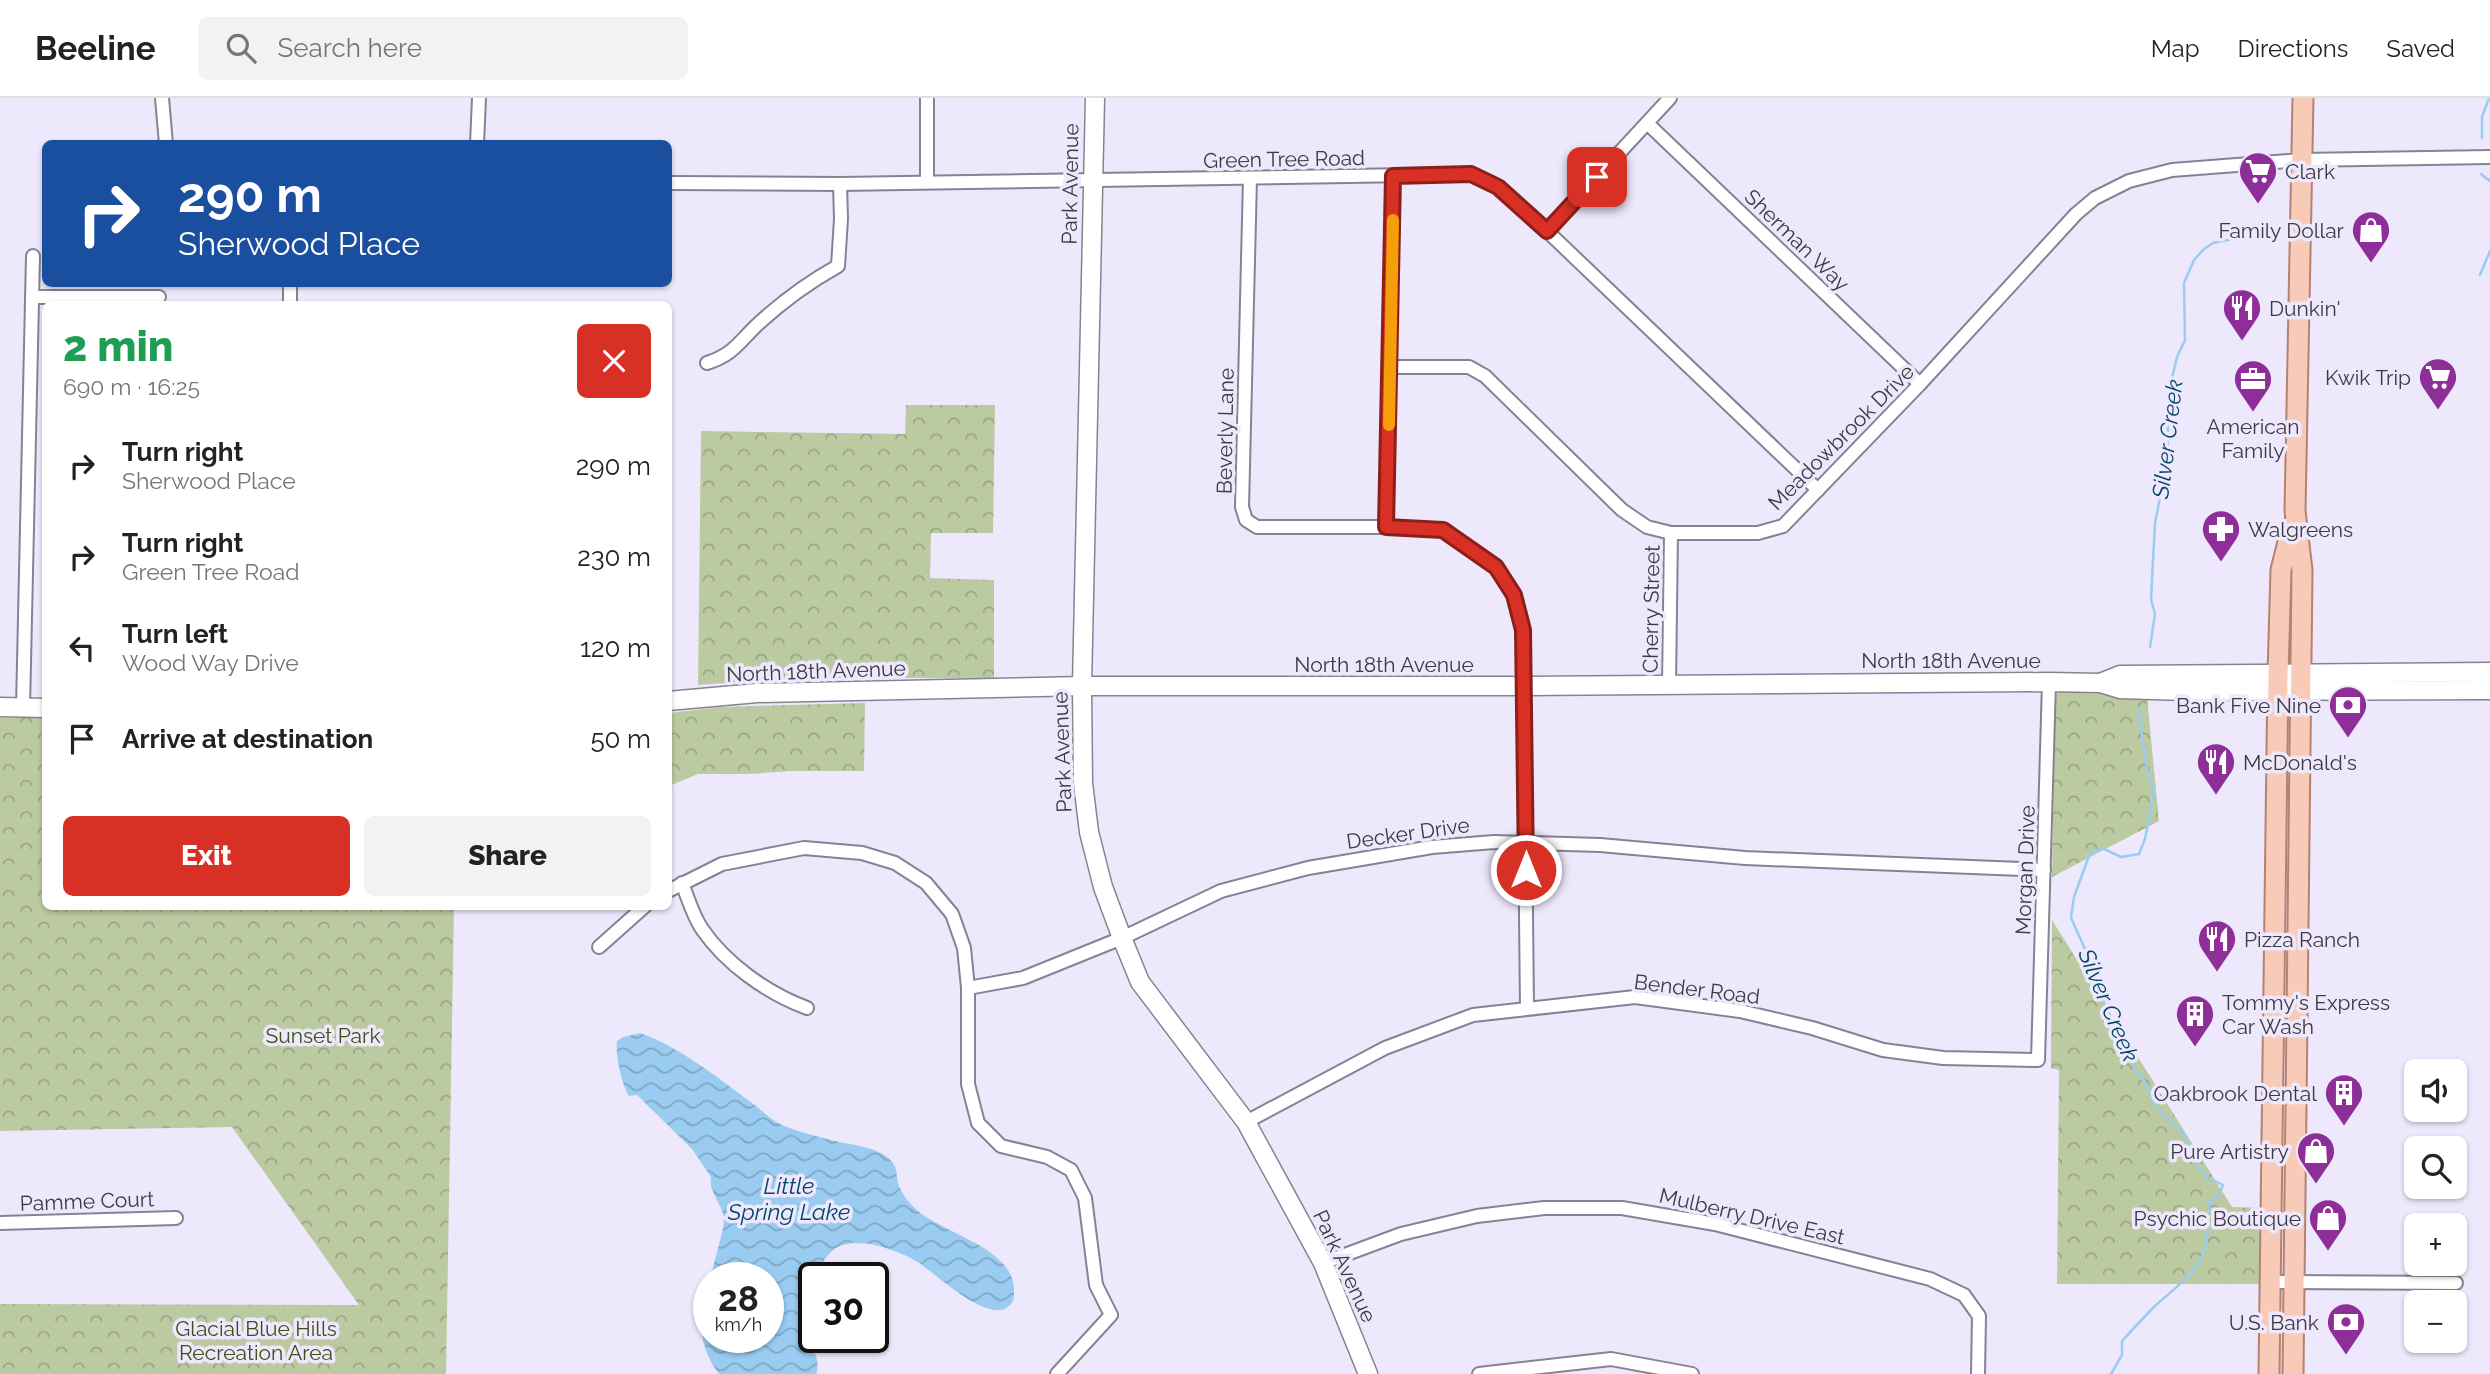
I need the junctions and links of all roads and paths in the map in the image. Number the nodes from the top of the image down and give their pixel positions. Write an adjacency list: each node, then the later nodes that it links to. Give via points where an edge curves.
1 (162, 98): 8 (street)
2 (479, 98): 9 (street)
3 (927, 98): 15 (street)
4 (1095, 98): 14 (street, Park Avenue)
5 (1670, 98): 7 (street)
6 (2303, 98): 11 (main road)
7 (1647, 123): 18 (street); 24 (street, Sherman Way)
8 (166, 140)
9 (477, 140)
10 (2490, 157): 11 (street, Meadowbrook Drive)
11 (2301, 160): 24 (street, Meadowbrook Drive, via 2172,170 2129,181 2095,198); 26 (main road)
12 (1393, 176): 13 (street, Green Tree Road); 18 (street, Green Tree Road, via 1471,174 1498,187); 23 (street)
13 (1250, 178): 14 (street, Green Tree Road); 27 (street, Beverly Lane, via 1242,507 1247,520 1257,527)
14 (1093, 180): 15 (street, Green Tree Road); 34 (street, Park Avenue)
15 (927, 182): 17 (street, Green Tree Road)
16 (672, 183): 17 (street, Green Tree Road)
17 (840, 184): 22 (street, via 838,266 811,281 726,357)
18 (1547, 231): 25 (street, Green Tree Road)
19 (33, 256): 21 (street)
20 (160, 295): 21 (street)
21 (33, 297): 39 (street)
22 (707, 363)
23 (1390, 367): 27 (street); 28 (street, Meadowbrook Drive, via 1469,367 1485,376 1622,510 1647,527)
24 (1920, 384): 25 (street, Meadowbrook Drive)
25 (1818, 489): 28 (street, Meadowbrook Drive, via 1783,526 1758,533)
26 (2295, 511): 31 (main road, via 2281,570); 32 (main road, via 2302,570)
27 (1386, 527): 35 (street, Beverly Lane, via 1443,530 1496,567 1514,595 1523,630)
28 (1671, 533): 33 (street, Cherry Street)
29 (2490, 672): 32 (street, North 18th Avenue)
30 (2049, 682): 31 (street, North 18th Avenue, via 2100,683 2120,675); 33 (street, North 18th Avenue); 42 (street, Morgan Drive)
31 (2278, 682): 32 (street, North 18th Avenue); 57 (main road)
32 (2301, 682): 36 (street, North 18th Avenue); 56 (main road)
33 (1669, 685): 35 (street, North 18th Avenue)
34 (1082, 686): 35 (street, North 18th Avenue); 37 (street, North 18th Avenue, via 757,694); 46 (street, Park Avenue, via 1083,783 1089,832)
35 (1524, 686): 41 (street, Beverly Lane)
36 (2490, 690)
37 (672, 701)
38 (0, 707): 39 (street)
39 (23, 708): 40 (street)
40 (42, 708)
41 (1526, 843): 42 (street, Decker Drive, via 1745,858); 46 (street, Decker Drive, via 1432,846 1308,868 1221,891); 49 (street, Beverly Lane)
42 (2044, 870): 51 (street, Morgan Drive)
43 (682, 883): 44 (street); 48 (street, via 722,864 804,848 862,853 895,863 926,883 952,914 964,948); 50 (street, via 700,928 726,959 787,1001)
44 (672, 889)
45 (641, 910): 47 (street)
46 (1122, 938): 48 (street, Decker Drive, via 1023,978); 52 (street, Park Avenue, via 1140,982)
47 (599, 947)
48 (968, 988): 60 (street, via 968,1084 978,1123 1001,1146 1047,1157 1071,1170 1086,1198 1096,1285 1111,1315)
49 (1527, 1007): 51 (street, Bender Road, via 1634,998 1740,1011 1884,1050 1943,1058); 52 (street, Bender Road, via 1473,1015 1385,1048)
50 (807, 1008)
51 (2038, 1060)
52 (1246, 1122): 55 (street, Park Avenue)
53 (176, 1218): 54 (street, Pamme Court)
54 (0, 1223)
55 (1323, 1263): 61 (street, Park Avenue); 64 (street, Mulberry Drive East, via 1401,1234 1477,1216 1544,1208 1622,1208 1716,1224 1930,1279 1964,1295 1979,1316)
56 (2294, 1281): 57 (street); 58 (street); 66 (main road)
57 (2270, 1282): 65 (main road)
58 (2456, 1283)
59 (1559, 1368): 62 (street); 63 (street, via 1611,1359)
60 (1057, 1374)
61 (1368, 1374)
62 (1479, 1374)
63 (1692, 1374)
64 (1978, 1374)
65 (2269, 1374)
66 (2293, 1374)

